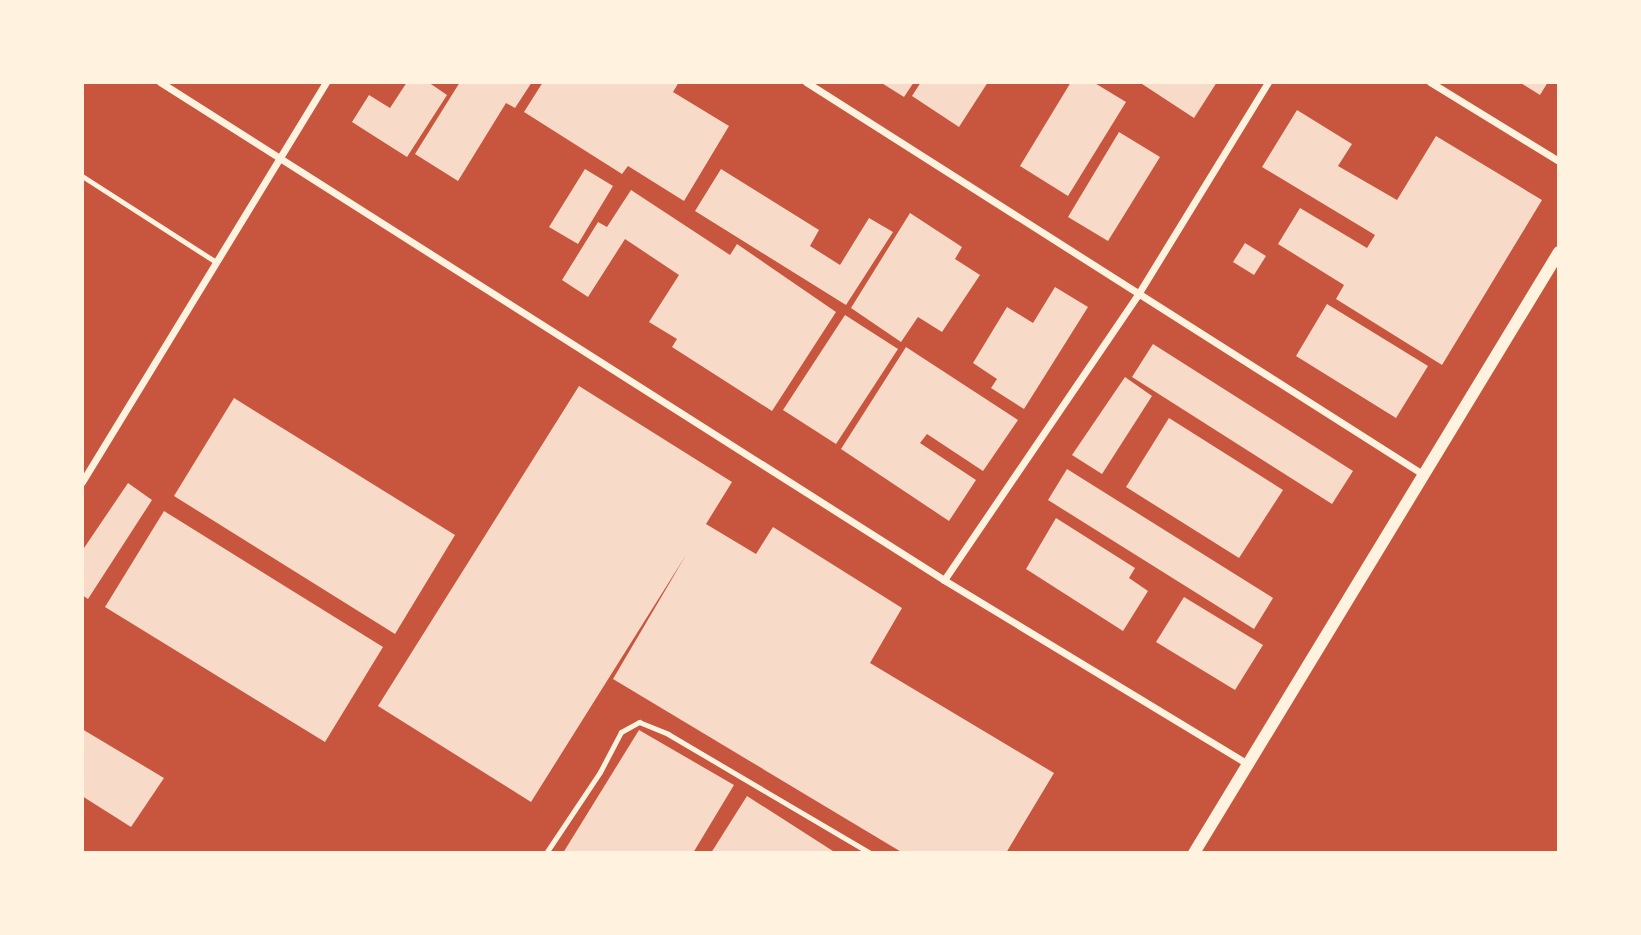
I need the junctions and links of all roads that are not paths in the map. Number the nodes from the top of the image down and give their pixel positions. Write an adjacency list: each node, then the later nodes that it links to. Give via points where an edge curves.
1 (160, 82): 6 (street)
2 (326, 82): 6 (street)
3 (806, 82): 11 (street)
4 (1268, 82): 11 (street)
5 (1430, 82): 7 (street)
6 (281, 155): 10 (street); 14 (street)
7 (1559, 161)
8 (83, 179): 10 (lane)
9 (1559, 252): 12 (street)
10 (216, 261): 13 (street)
11 (1137, 296): 12 (street); 14 (street)
12 (1421, 473): 15 (street)
13 (82, 482)
14 (944, 580): 15 (street)
15 (1250, 765): 18 (street)
16 (546, 853): 17 (lane, via 621,732 639,722 668,734)
17 (870, 853)
18 (1194, 853)

